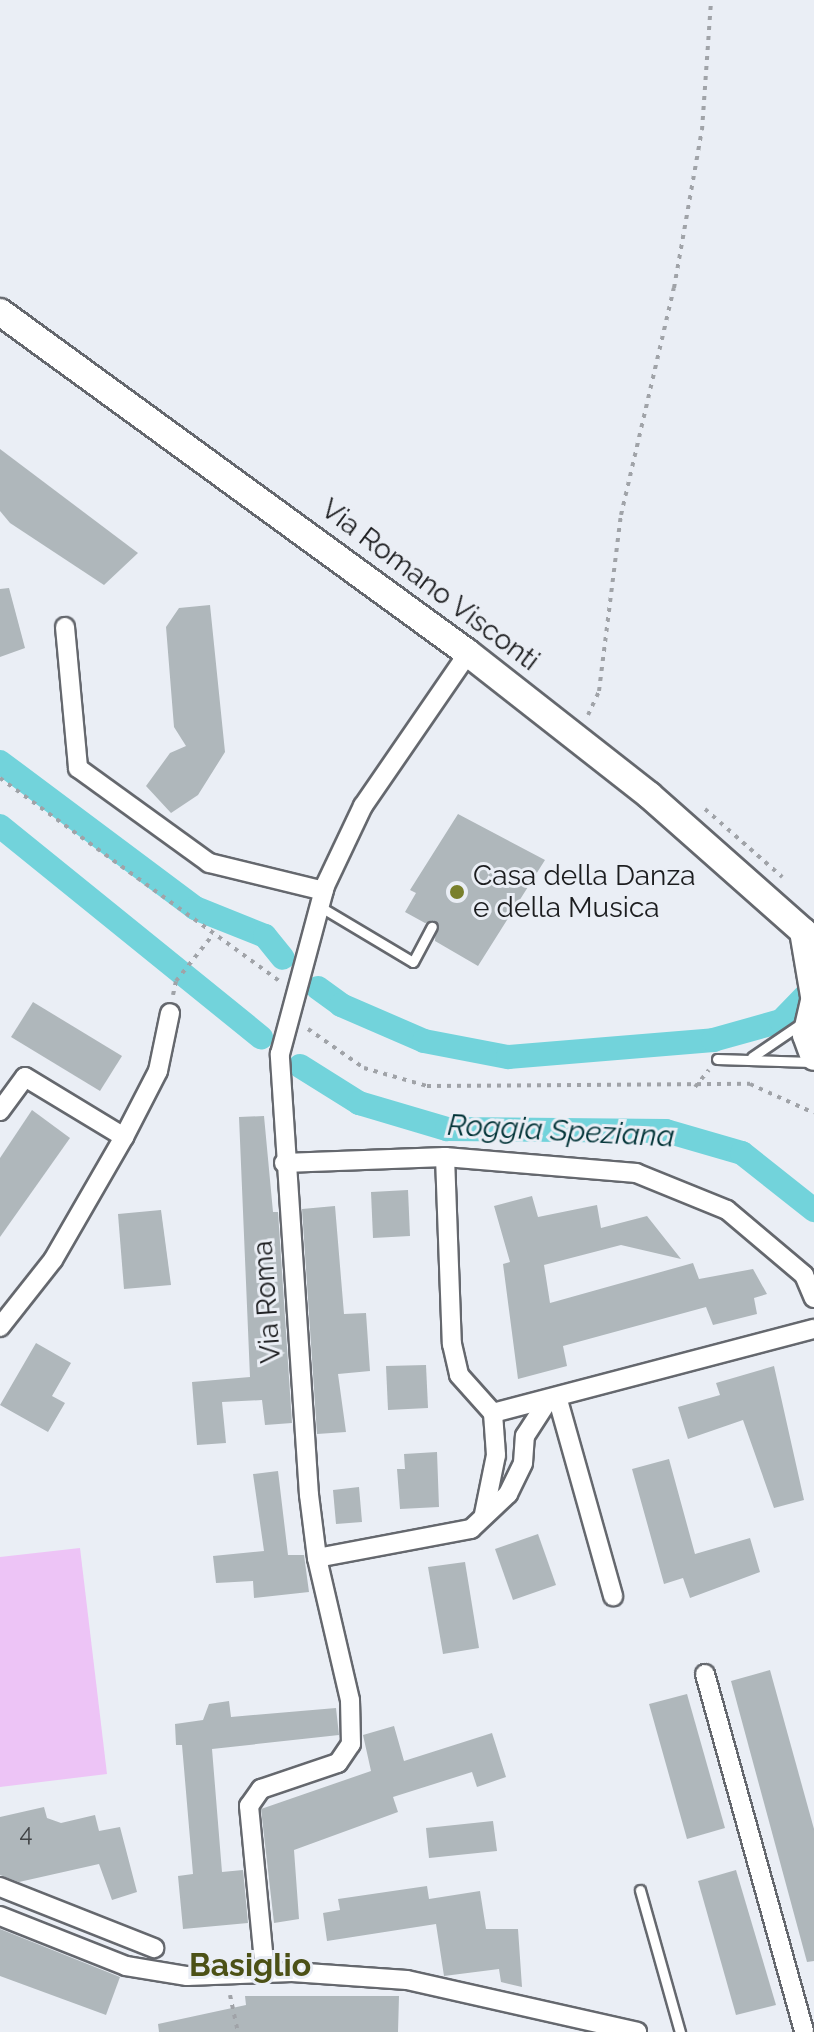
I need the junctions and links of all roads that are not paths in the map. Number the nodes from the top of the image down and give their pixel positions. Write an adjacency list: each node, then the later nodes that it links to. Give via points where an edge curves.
1 (0, 312): 3 (street, Via Romano Visconti)
2 (65, 627): 4 (street, via 78,768 209,863)
3 (468, 653): 4 (street, Via Roma, via 363,806); 6 (street, Via Romano Visconti, via 578,739)
4 (321, 898): 5 (lane, via 413,962); 15 (street, Via Roma, via 280,1054)
5 (432, 927)
6 (808, 936): 7 (street, Via Romano Visconti)
7 (812, 1006): 9 (lane); 11 (street, Via Romano Visconti)
8 (170, 1013): 13 (street, via 158,1071)
9 (752, 1057): 10 (lane); 11 (lane)
10 (717, 1059)
11 (814, 1060)
12 (0, 1111): 13 (street, via 25,1077)
13 (124, 1137): 17 (street, via 53,1260)
14 (445, 1157): 15 (street); 16 (street, via 636,1173 683,1187 727,1210 766,1241 804,1275); 20 (street, via 452,1344 459,1375)
15 (284, 1163): 22 (street, Via Roma)
16 (814, 1298)
17 (0, 1327)
18 (814, 1329): 19 (street)
19 (552, 1402): 20 (street); 21 (street, via 525,1436 523,1463 508,1494); 23 (street)
20 (493, 1413): 21 (street, via 496,1455)
21 (484, 1514): 22 (street, via 457,1533)
22 (317, 1558): 29 (street, Via Roma, via 350,1700 351,1744 338,1763 261,1789 249,1806)
23 (613, 1596)
24 (705, 1674): 32 (street)
25 (0, 1887): 28 (street)
26 (640, 1890): 31 (lane)
27 (0, 1916): 29 (street, via 126,1966 187,1976)
28 (154, 1948)
29 (265, 1972): 30 (street, via 407,1980)
30 (637, 2032)
31 (680, 2032)
32 (804, 2032)

